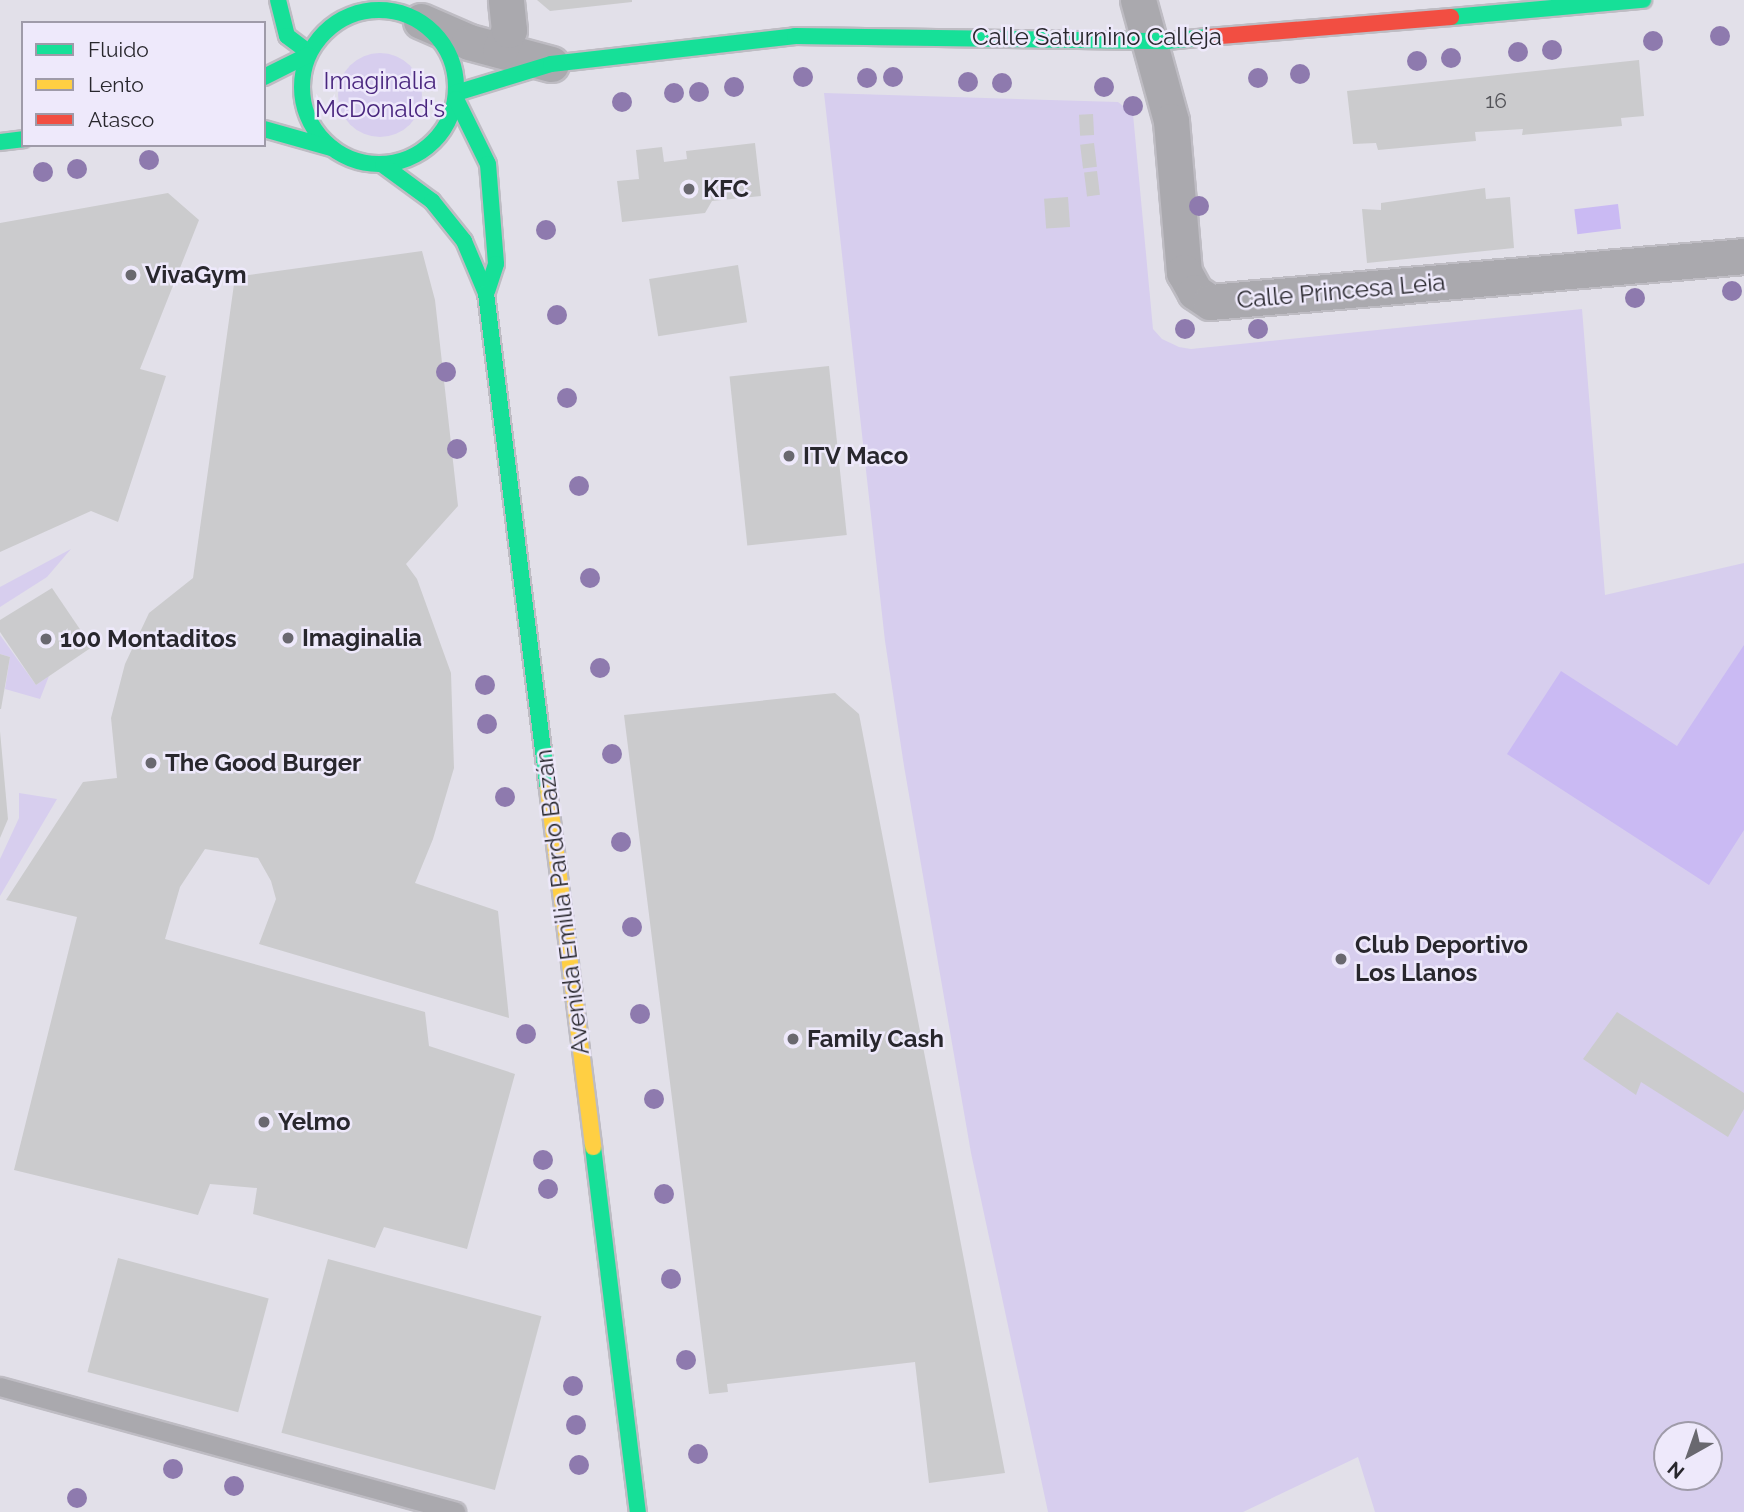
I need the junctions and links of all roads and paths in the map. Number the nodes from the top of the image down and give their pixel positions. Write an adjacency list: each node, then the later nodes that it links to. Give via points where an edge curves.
1 (278, 0): 10 (street, via 286,36)
2 (362, 0): 6 (street)
3 (506, 0): 9 (street, via 509,30)
4 (1139, 0): 8 (street)
5 (1643, 0): 8 (street, Calle Saturnino Calleja)
6 (377, 9): 7 (street); 10 (street, via 334,23)
7 (421, 21): 9 (street, Calle Saturnino Calleja); 13 (street, via 438,36 450,56)
8 (1152, 42): 11 (street, Calle Saturnino Calleja, via 795,36); 19 (street, Calle Princesa Leia, via 1171,121 1184,272 1195,292 1210,302)
9 (500, 50): 11 (street, Calle Saturnino Calleja)
10 (308, 53): 12 (street); 17 (street, via 302,76 304,106 317,133)
11 (551, 64): 13 (street, Calle Saturnino Calleja)
12 (266, 76)
13 (456, 96): 18 (street, via 450,120 438,138 403,162); 20 (street, Avenida Emilia Pardo Bazán, via 488,164 496,264)
14 (266, 130): 17 (street)
15 (21, 139): 16 (street)
16 (0, 142)
17 (331, 148): 18 (street, via 356,161)
18 (383, 165): 20 (street, Avenida Emilia Pardo Bazán, via 432,201 464,241)
19 (1744, 256)
20 (486, 293): 22 (street, Avenida Emilia Pardo Bazán)
21 (0, 1387): 23 (lane)
22 (635, 1484): 24 (lane); 25 (street, Avenida Emilia Pardo Bazán)
23 (456, 1512)
24 (620, 1512)
25 (638, 1512)

